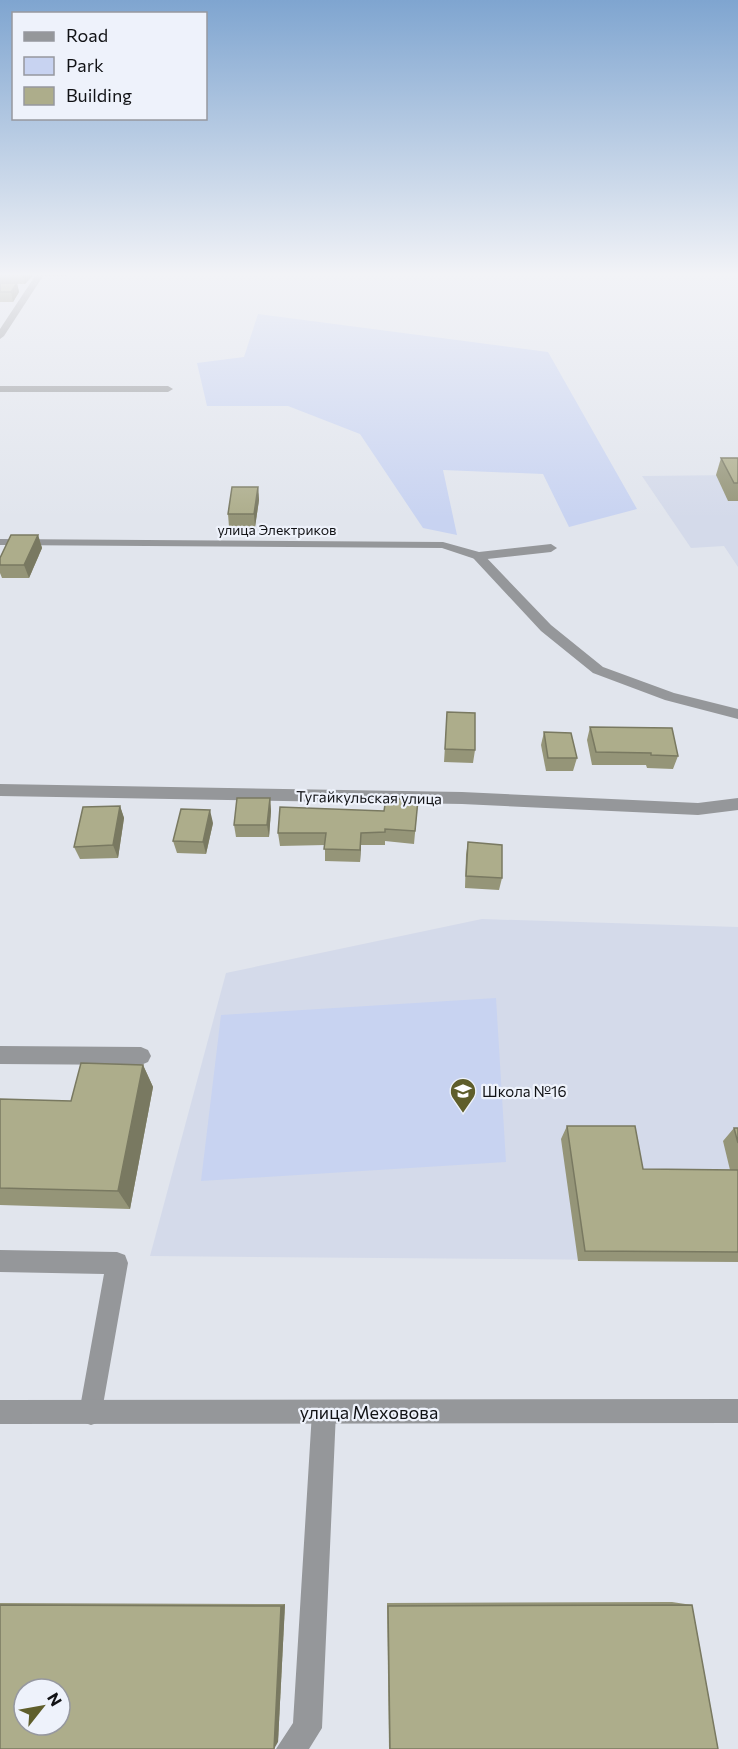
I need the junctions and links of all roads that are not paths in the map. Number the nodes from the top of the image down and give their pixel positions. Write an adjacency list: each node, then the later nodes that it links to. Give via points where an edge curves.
1 (0, 389): 2 (street)
2 (168, 389)
3 (0, 542): 5 (street, улица Электриков, via 443,545)
4 (551, 548): 5 (street, улица Электриков)
5 (478, 556): 6 (street, via 546,628 598,670 670,697)
6 (738, 714)
7 (0, 790): 8 (street, Тугайкульская улица, via 462,798 698,809)
8 (738, 804)
9 (0, 1055): 10 (street)
10 (141, 1056)
11 (0, 1261): 15 (street, via 117,1263)
12 (738, 1411): 14 (street, улица Меховова)
13 (0, 1412): 15 (street, улица Меховова)
14 (324, 1412): 15 (street, улица Меховова); 16 (street, via 307,1728)
15 (91, 1413)
16 (291, 1749)

